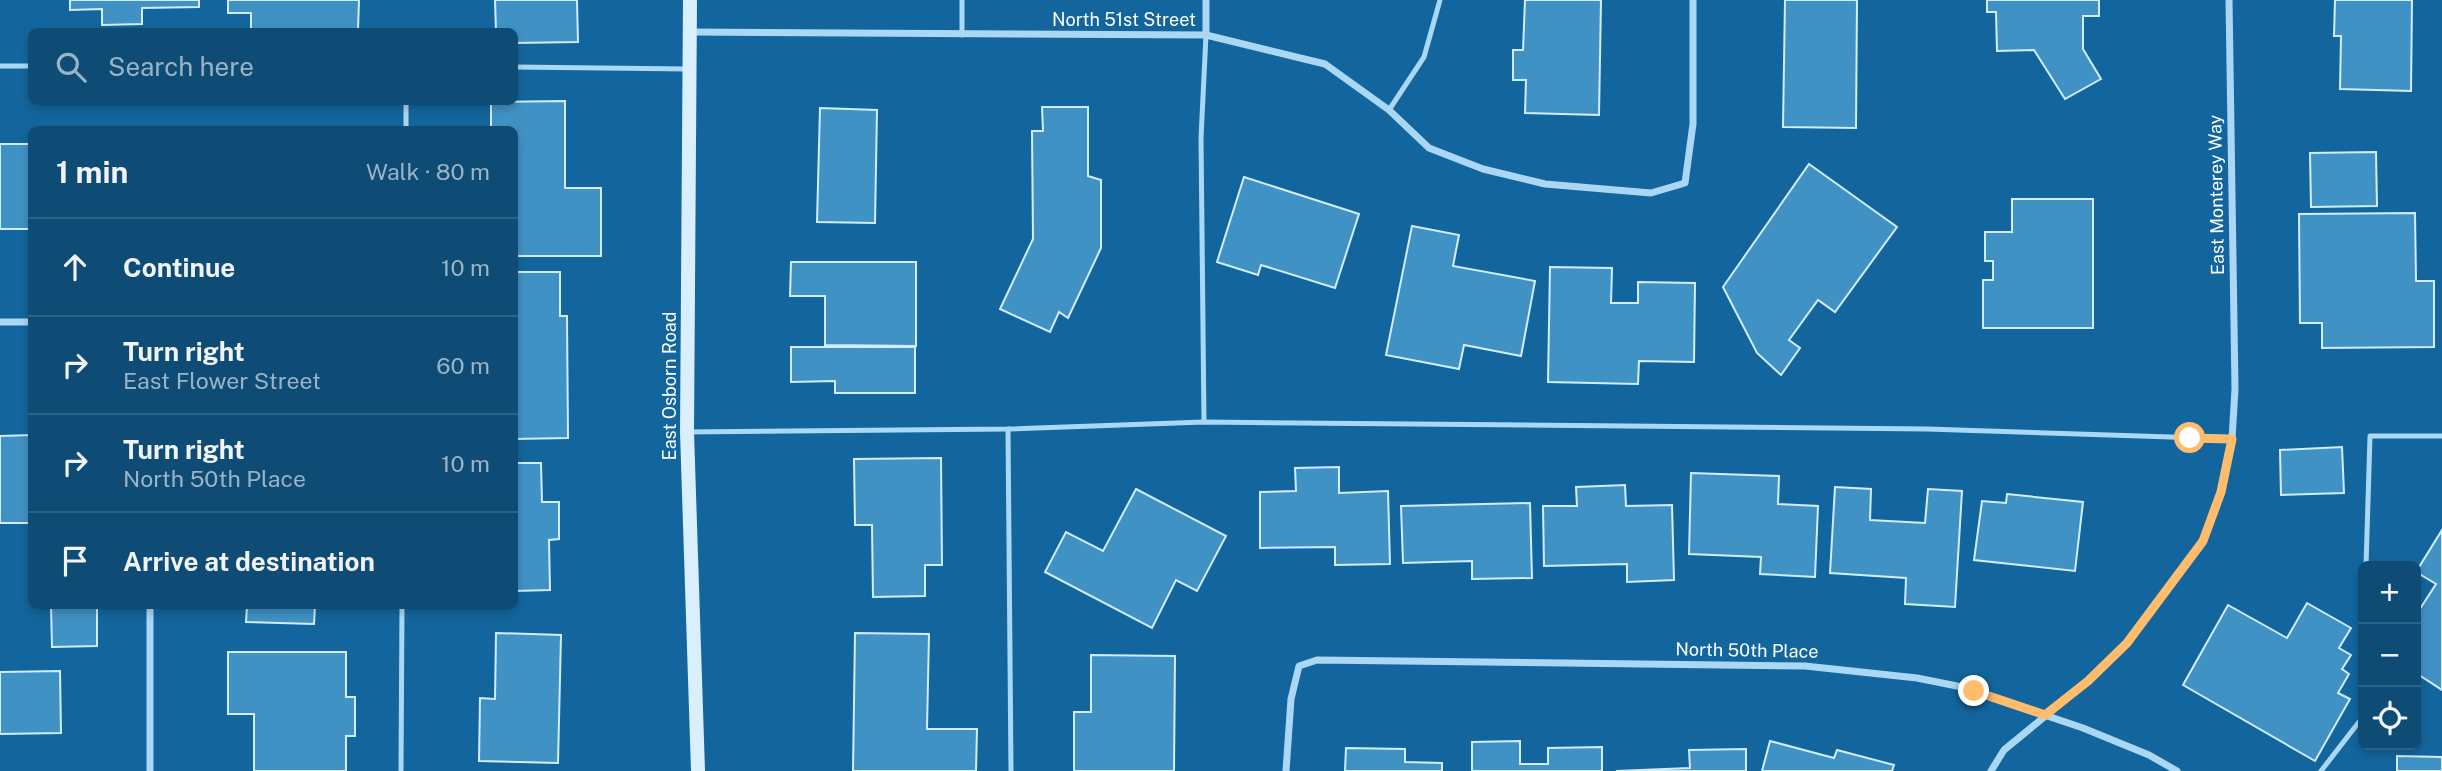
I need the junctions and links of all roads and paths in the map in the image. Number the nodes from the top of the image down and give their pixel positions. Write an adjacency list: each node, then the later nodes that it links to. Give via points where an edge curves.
1 (690, 0): 7 (street, East Osborn Road)
2 (962, 0): 9 (lane)
3 (1206, 0): 8 (street)
4 (1440, 0): 15 (lane, via 1424,57)
5 (1693, 0): 15 (street, North 51st Street, via 1693,124 1685,183 1651,193 1545,184 1483,169 1429,148)
6 (2229, 0): 23 (street, East Monterey Way)
7 (690, 32): 9 (street, North 51st Street); 13 (street, East Osborn Road)
8 (1206, 34): 9 (street, North 51st Street); 15 (street, North 51st Street, via 1325,64); 19 (lane, via 1201,138)
9 (962, 35)
10 (0, 66): 11 (lane)
11 (28, 66)
12 (518, 66): 13 (lane)
13 (689, 69): 21 (street, East Osborn Road)
14 (407, 105): 16 (lane)
15 (1389, 110)
16 (406, 126)
17 (0, 322): 18 (street)
18 (28, 322)
19 (1204, 422): 20 (lane); 23 (lane, via 1927,429)
20 (1008, 429): 21 (lane); 32 (lane)
21 (687, 432): 31 (street, East Osborn Road)
22 (2442, 436): 24 (lane, via 2370,436)
23 (2232, 439): 28 (street, East Monterey Way, via 2221,492 2203,541 2127,643)
24 (2366, 561)
25 (150, 609): 29 (street)
26 (402, 609): 30 (lane)
27 (2363, 687): 36 (lane, via 2362,718)
28 (2045, 715): 33 (street, North 50th Place, via 1962,687 1805,666 1317,660 1299,666 1291,699); 34 (street, East Monterey Way, via 2004,750); 35 (street, North 50th Place, via 2149,755)
29 (150, 771)
30 (401, 771)
31 (698, 771)
32 (1010, 771)
33 (1286, 771)
34 (1991, 771)
35 (2177, 771)
36 (2321, 771)

